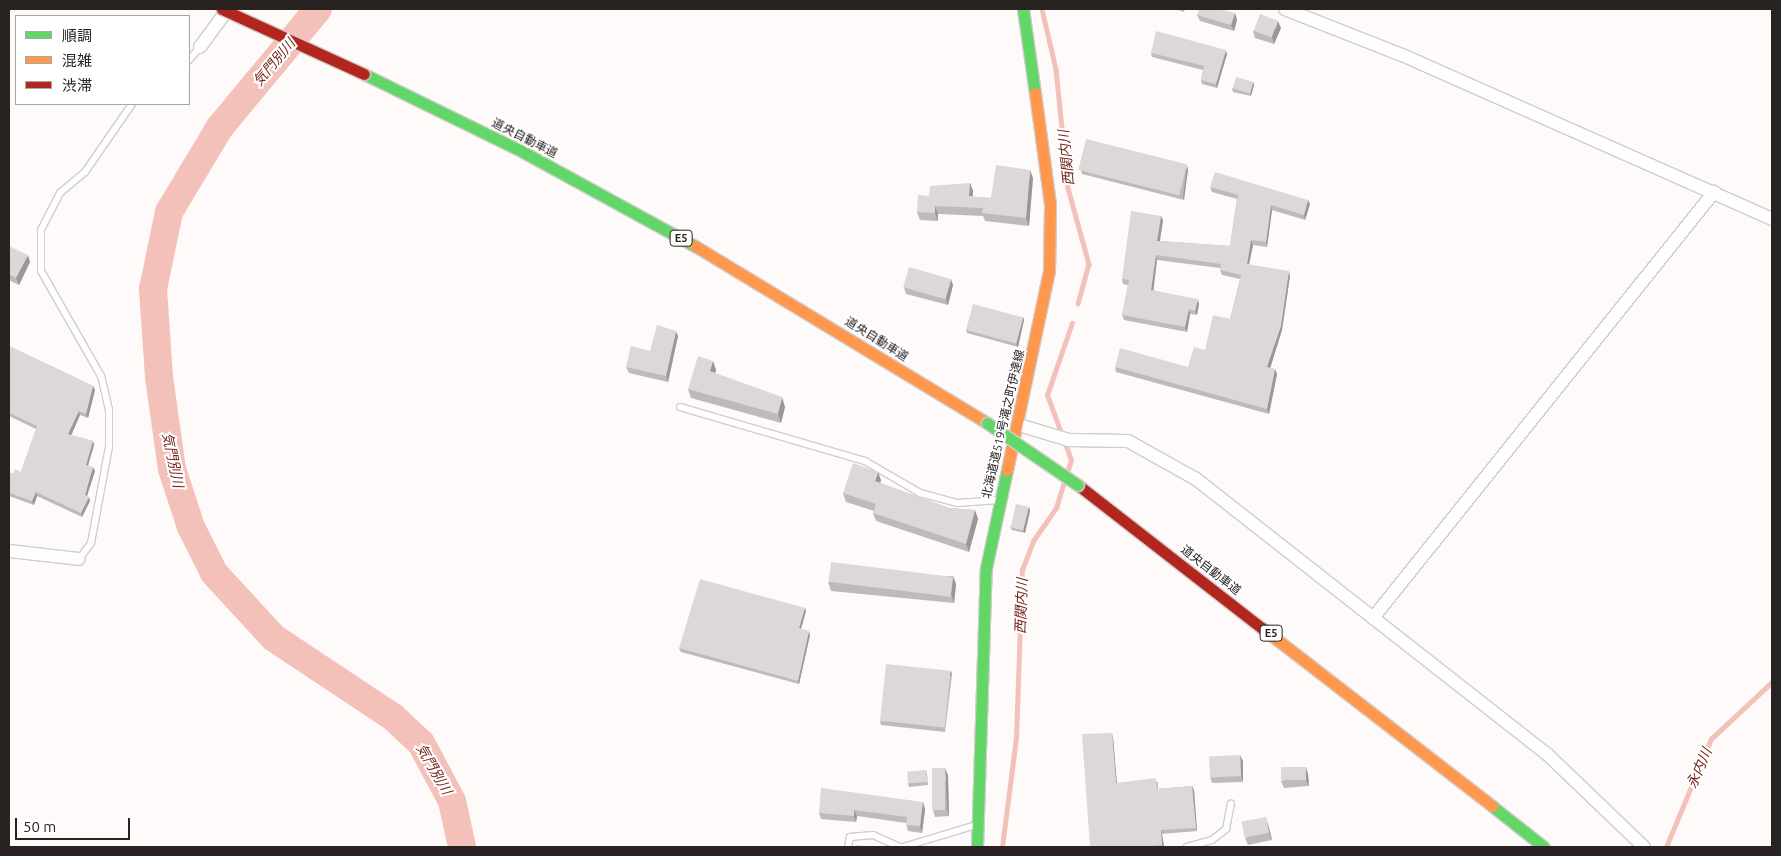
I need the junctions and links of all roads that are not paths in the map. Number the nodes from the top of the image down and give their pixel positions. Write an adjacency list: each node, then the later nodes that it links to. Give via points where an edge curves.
1 (222, 9): 16 (main road, 道央自動車道 / E5, bridge, via 525,153 735,268 987,423 1078,485)
2 (228, 9): 5 (street)
3 (1023, 9): 11 (main road, 北海道道519号滝之町伊達線, via 1050,204 1049,271)
4 (1285, 9): 8 (street, via 1402,55)
5 (200, 47): 6 (lane)
6 (190, 59)
7 (131, 105): 14 (lane, via 85,172 60,194 41,230 41,271 101,376 109,410 109,448 91,543)
8 (1714, 192): 9 (street); 15 (street)
9 (1772, 220)
10 (680, 407): 12 (lane, via 865,461 920,493 958,503)
11 (1019, 425): 12 (main road, 北海道道519号滝之町伊達線); 15 (street, via 1069,440 1128,441 1152,451 1196,479)
12 (999, 500): 18 (main road, 北海道道519号滝之町伊達線, via 986,568)
13 (9, 551): 14 (street)
14 (79, 559)
15 (1374, 618): 25 (street, via 1547,754)
16 (1463, 782): 23 (main road, 道央自動車道 / E5); 24 (main road, 道央自動車道 / E5)
17 (1231, 803): 22 (lane, via 1226,829 1212,840)
18 (977, 825): 20 (lane); 21 (main road, 北海道道519号滝之町伊達線)
19 (848, 847): 20 (lane, via 850,837 873,834)
20 (902, 847)
21 (977, 847)
22 (1187, 847)
23 (1527, 847)
24 (1544, 847)
25 (1644, 847)

